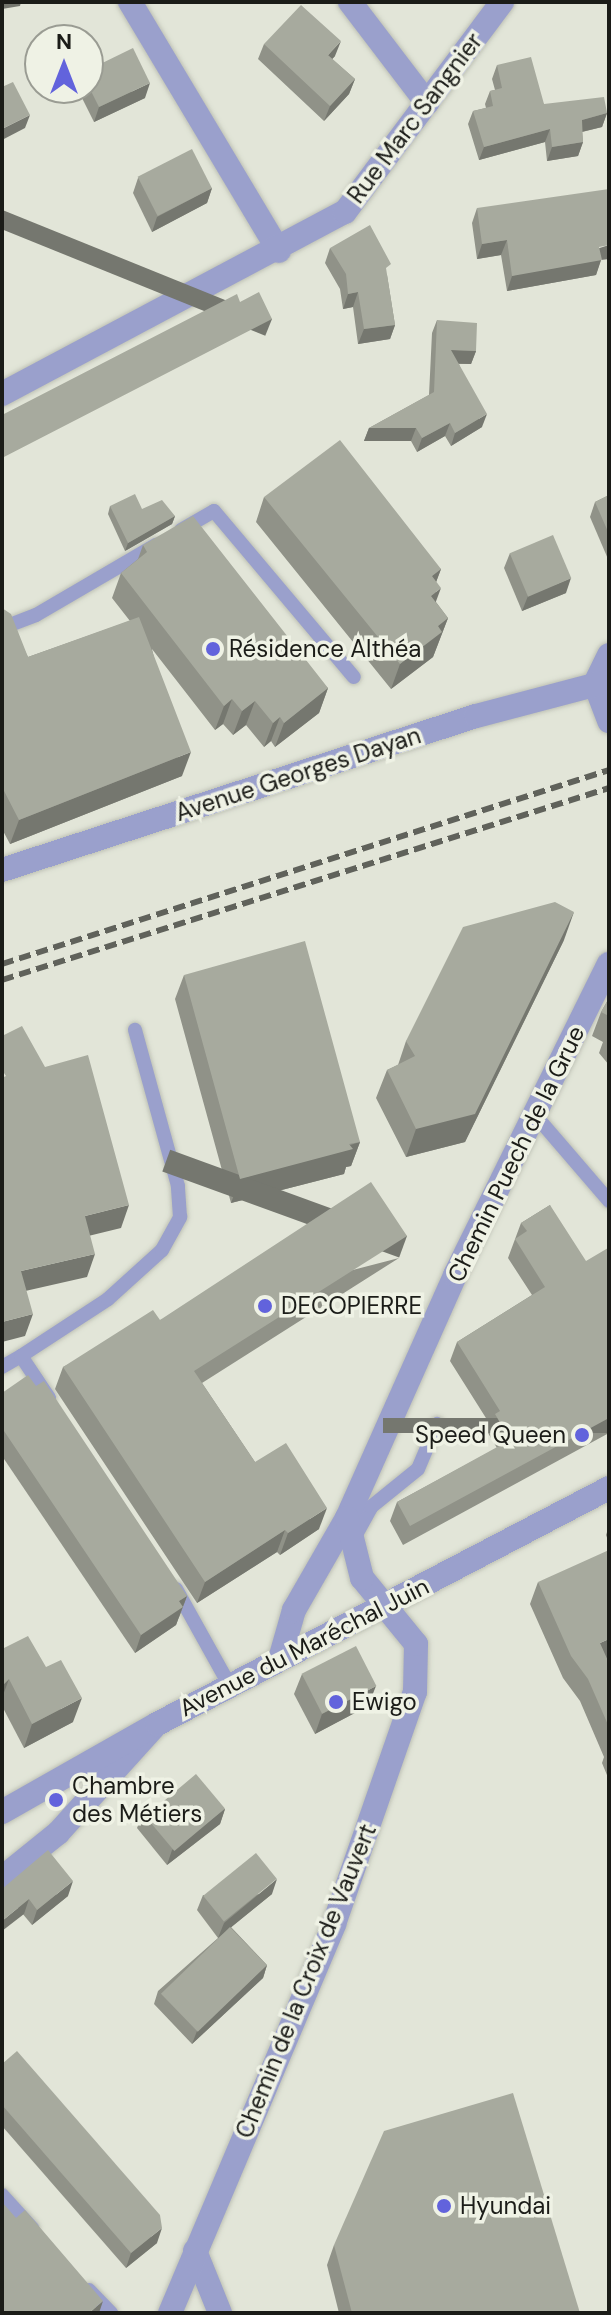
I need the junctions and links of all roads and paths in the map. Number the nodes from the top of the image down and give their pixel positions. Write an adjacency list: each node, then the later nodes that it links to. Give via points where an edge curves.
1 (130, 2): 5 (street)
2 (350, 2): 4 (street)
3 (502, 2): 4 (street, Rue Marc Sangnier)
4 (427, 103): 5 (street, Rue Marc Sangnier, via 345,212)
5 (279, 251): 6 (street, Rue Marc Sangnier)
6 (2, 394)
7 (2, 628): 9 (lane, via 36,615 214,511)
8 (609, 655): 10 (street)
9 (354, 677)
10 (602, 682): 11 (street); 12 (street, Avenue Georges Dayan, via 476,716)
11 (607, 716)
12 (2, 870)
13 (609, 964): 15 (street, Chemin Puech de la Grue)
14 (135, 1030): 17 (lane, via 178,1186 180,1217 162,1250 108,1299)
15 (536, 1116): 16 (lane); 22 (street, Chemin Puech de la Grue, via 455,1275)
16 (609, 1201)
17 (21, 1356): 18 (lane); 19 (lane)
18 (2, 1367)
19 (56, 1408)
20 (437, 1424): 22 (lane, via 418,1469)
21 (609, 1488): 24 (street, Avenue du Maréchal Juin)
22 (350, 1529): 24 (street, via 362,1578); 25 (street, Chemin Puech de la Grue, via 294,1610)
23 (168, 1576): 26 (lane)
24 (385, 1606): 25 (street, Avenue du Maréchal Juin); 32 (street, Chemin de la Croix de Vauvert, via 416,1644 415,1692 334,1924)
25 (280, 1659): 26 (street, Avenue du Maréchal Juin)
26 (230, 1686): 27 (street, Avenue du Maréchal Juin)
27 (157, 1724): 28 (street, Avenue du Maréchal Juin); 29 (street, via 58,1833)
28 (2, 1812)
29 (2, 1878)
30 (2, 2195): 31 (lane)
31 (42, 2238)
32 (195, 2251): 35 (street, Chemin de la Croix de Vauvert); 36 (street)
33 (81, 2281): 34 (lane)
34 (111, 2313)
35 (170, 2313)
36 (220, 2313)

